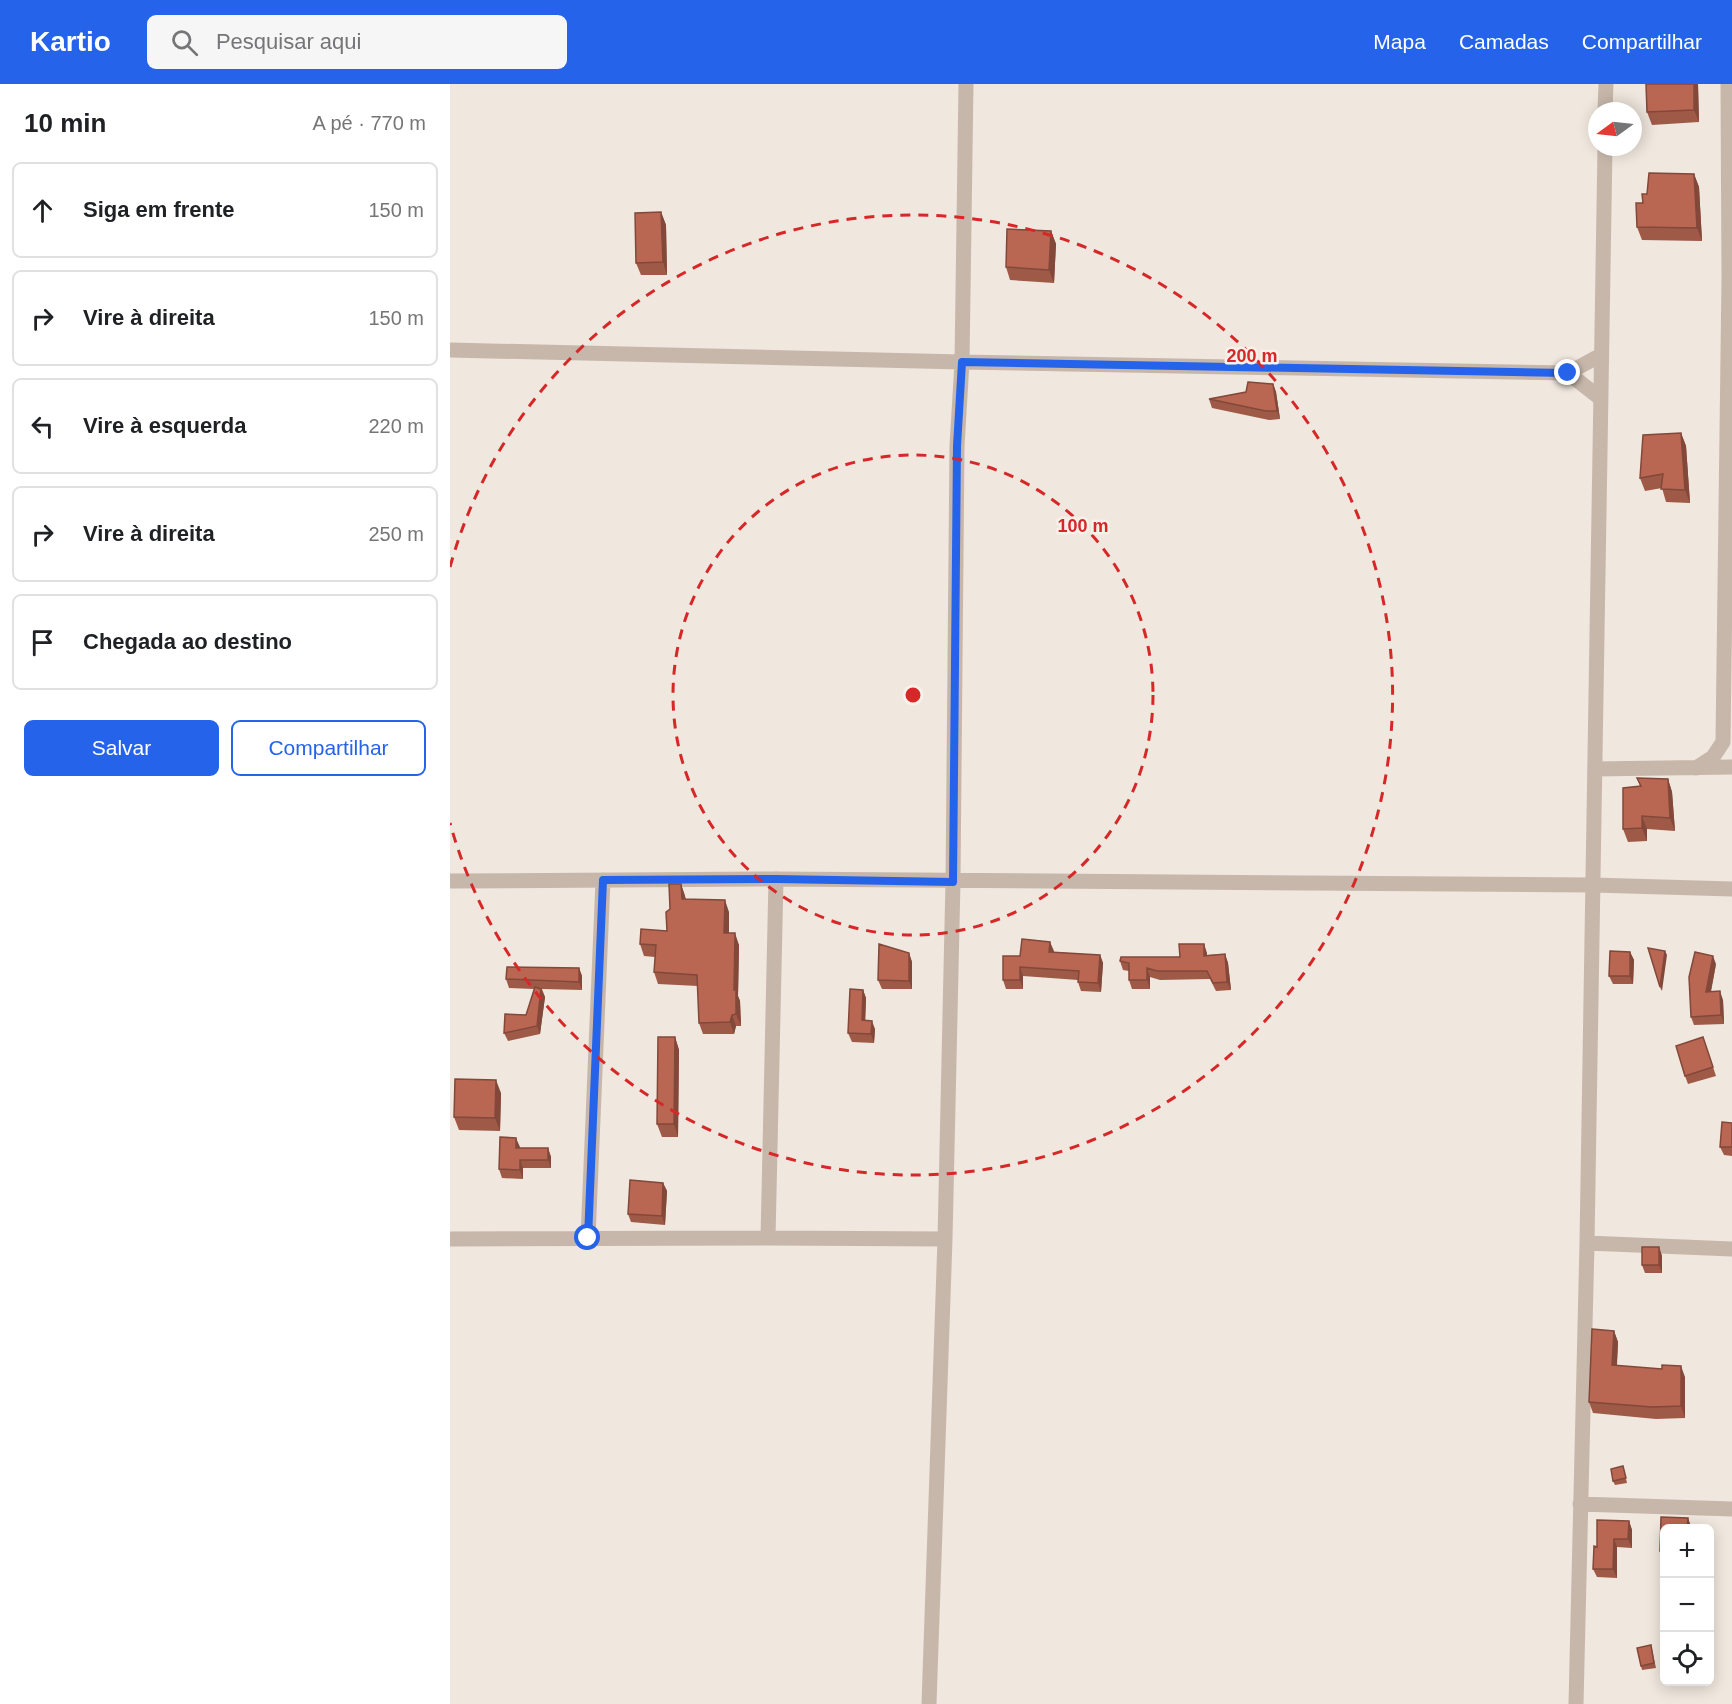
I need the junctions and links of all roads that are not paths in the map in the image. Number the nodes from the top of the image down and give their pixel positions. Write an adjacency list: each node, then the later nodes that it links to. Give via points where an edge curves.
1 (966, 84): 9 (street)
2 (1606, 84): 4 (street)
3 (1728, 84): 6 (street)
4 (1605, 102)
5 (1605, 156): 8 (street)
6 (1731, 278): 12 (street)
7 (450, 350): 9 (street)
8 (1601, 356): 10 (street); 11 (street)
9 (962, 362): 10 (street); 22 (street, via 957,446)
10 (1568, 373): 11 (street)
11 (1600, 399): 18 (street)
12 (1729, 442): 13 (street)
13 (1729, 525): 14 (street)
14 (1729, 562): 15 (street)
15 (1728, 746): 17 (street)
16 (1732, 767): 17 (street)
17 (1696, 768): 18 (street)
18 (1595, 769): 23 (street)
19 (776, 879): 20 (street); 22 (street); 26 (street)
20 (603, 880): 21 (street); 25 (street)
21 (450, 881)
22 (953, 882): 23 (street); 28 (street)
23 (1593, 885): 24 (street); 29 (street)
24 (1732, 889)
25 (588, 1238): 26 (street); 27 (street)
26 (768, 1238): 28 (street)
27 (450, 1239)
28 (945, 1239): 33 (street)
29 (1587, 1243): 30 (street); 31 (street)
30 (1732, 1249)
31 (1580, 1504): 32 (street); 34 (street)
32 (1732, 1509)
33 (929, 1704)
34 (1575, 1704)

